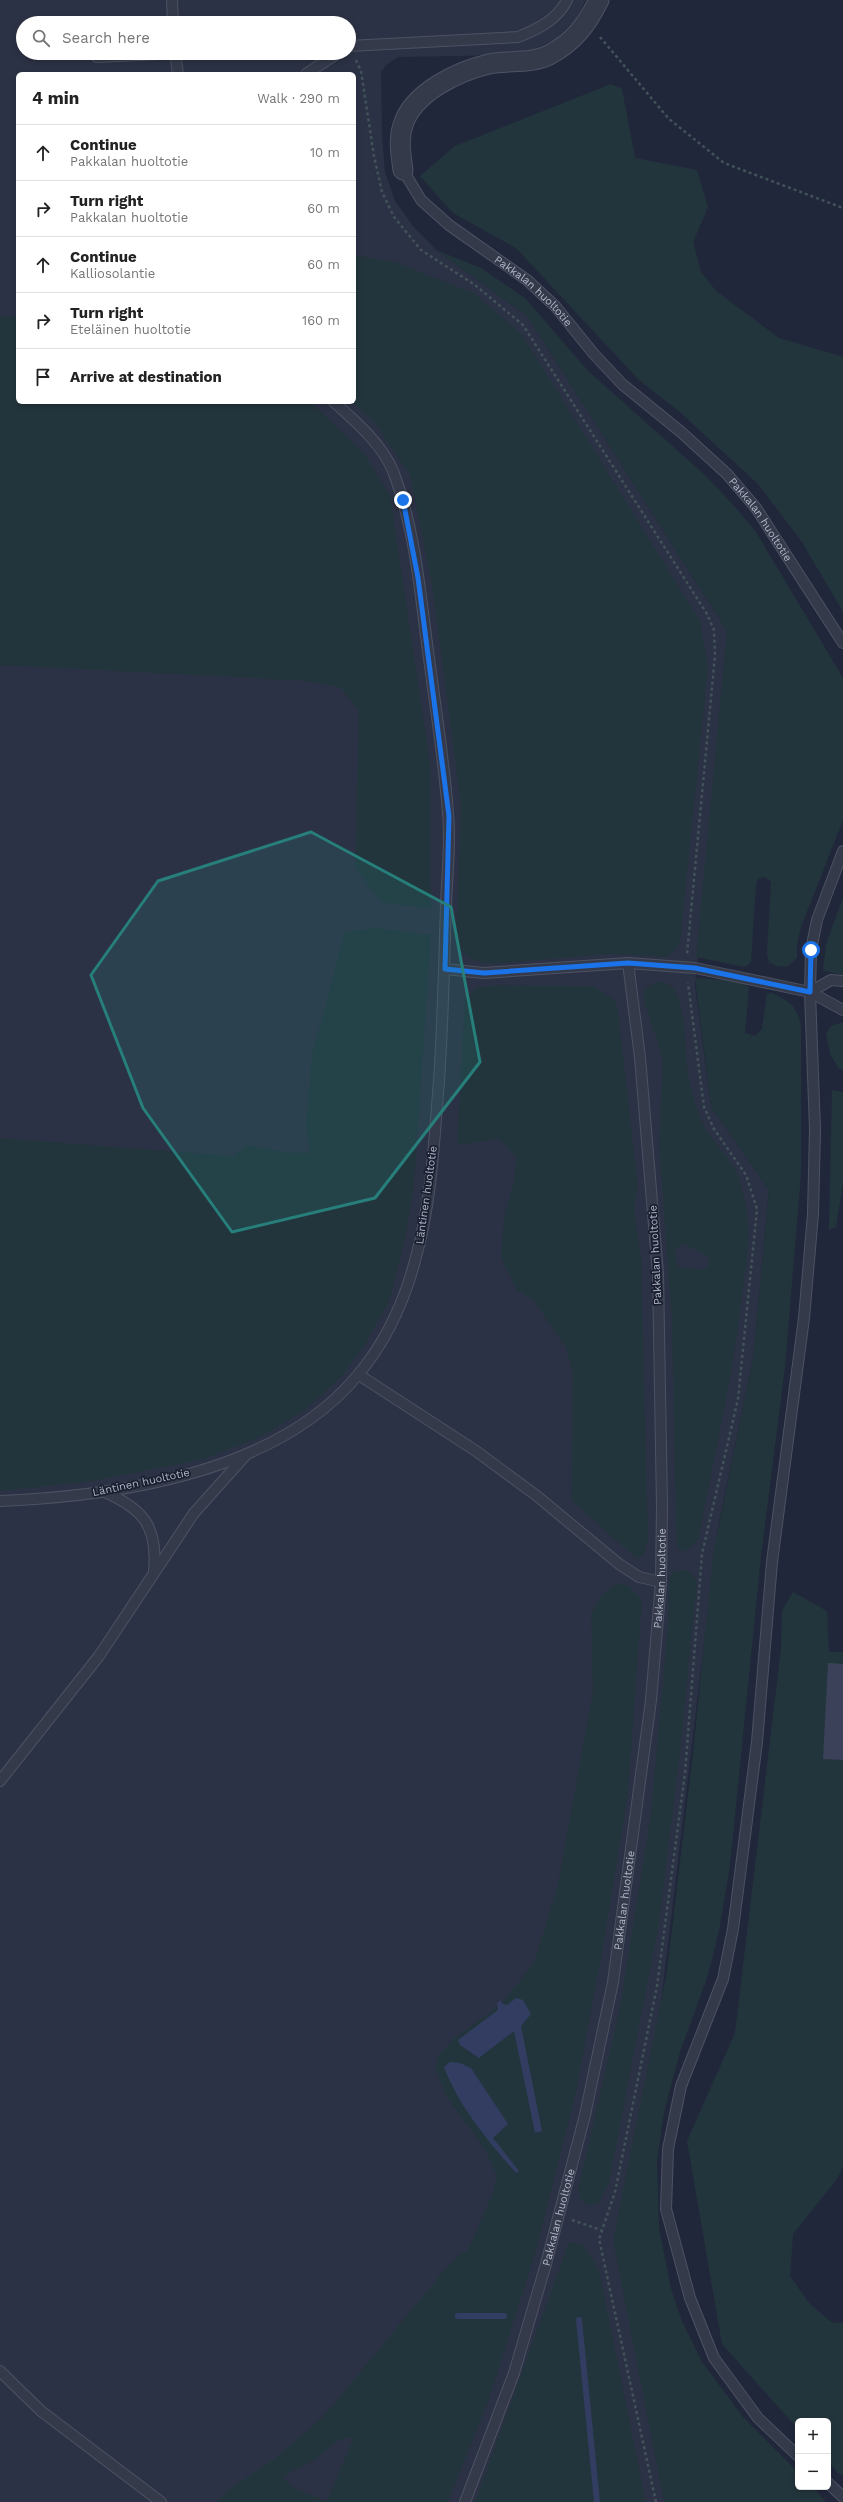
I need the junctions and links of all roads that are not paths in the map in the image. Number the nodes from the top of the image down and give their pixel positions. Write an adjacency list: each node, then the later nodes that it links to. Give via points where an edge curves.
1 (172, 0): 4 (lane)
2 (567, 0): 5 (lane, via 552,19 537,30 518,37)
3 (599, 0): 10 (street, Pakkalan huoltotie, via 588,22 570,42 548,56 525,62 490,64 460,73 413,106 403,125 400,149)
4 (173, 16)
5 (356, 46)
6 (176, 60): 8 (lane)
7 (327, 60): 9 (lane)
8 (178, 72)
9 (309, 72)
10 (403, 170): 12 (lane, Pakkalan huoltotie, via 421,200 449,225 527,280 555,306 622,384 727,474 756,508)
11 (336, 404): 15 (lane, Läntinen huoltotie, via 362,427 380,448 403,500 418,578 449,816)
12 (843, 643)
13 (843, 851): 17 (lane, via 817,920 811,950)
14 (628, 963): 15 (lane, via 484,973); 17 (lane, via 695,968); 24 (lane, Pakkalan huoltotie, via 640,1057 658,1274)
15 (445, 969): 19 (lane, Läntinen huoltotie, via 434,1142 417,1255 395,1317)
16 (843, 981): 17 (lane, via 831,980)
17 (810, 992): 18 (lane); 27 (lane, via 815,1130 813,1214 804,1318 772,1562 757,1742 733,1929 723,1979 682,2086 668,2149 666,2209 690,2298 714,2358 758,2418)
18 (843, 1010)
19 (359, 1375): 20 (lane, Läntinen huoltotie, via 326,1409 300,1427); 24 (lane, via 476,1451 537,1496 619,1564 639,1577)
20 (247, 1455): 21 (lane, Läntinen huoltotie, via 179,1476); 23 (lane, via 194,1513)
21 (102, 1492): 22 (lane, Läntinen huoltotie); 23 (lane, via 126,1501 142,1516 152,1535 156,1552)
22 (0, 1501)
23 (154, 1575): 25 (lane, via 98,1656)
24 (661, 1582): 31 (lane, Pakkalan huoltotie, via 651,1700 613,1982 585,2115 514,2373)
25 (0, 1781)
26 (0, 2371): 30 (lane, via 41,2411)
27 (796, 2454)
28 (831, 2486): 29 (lane)
29 (843, 2497)
30 (161, 2502)
31 (465, 2502)

